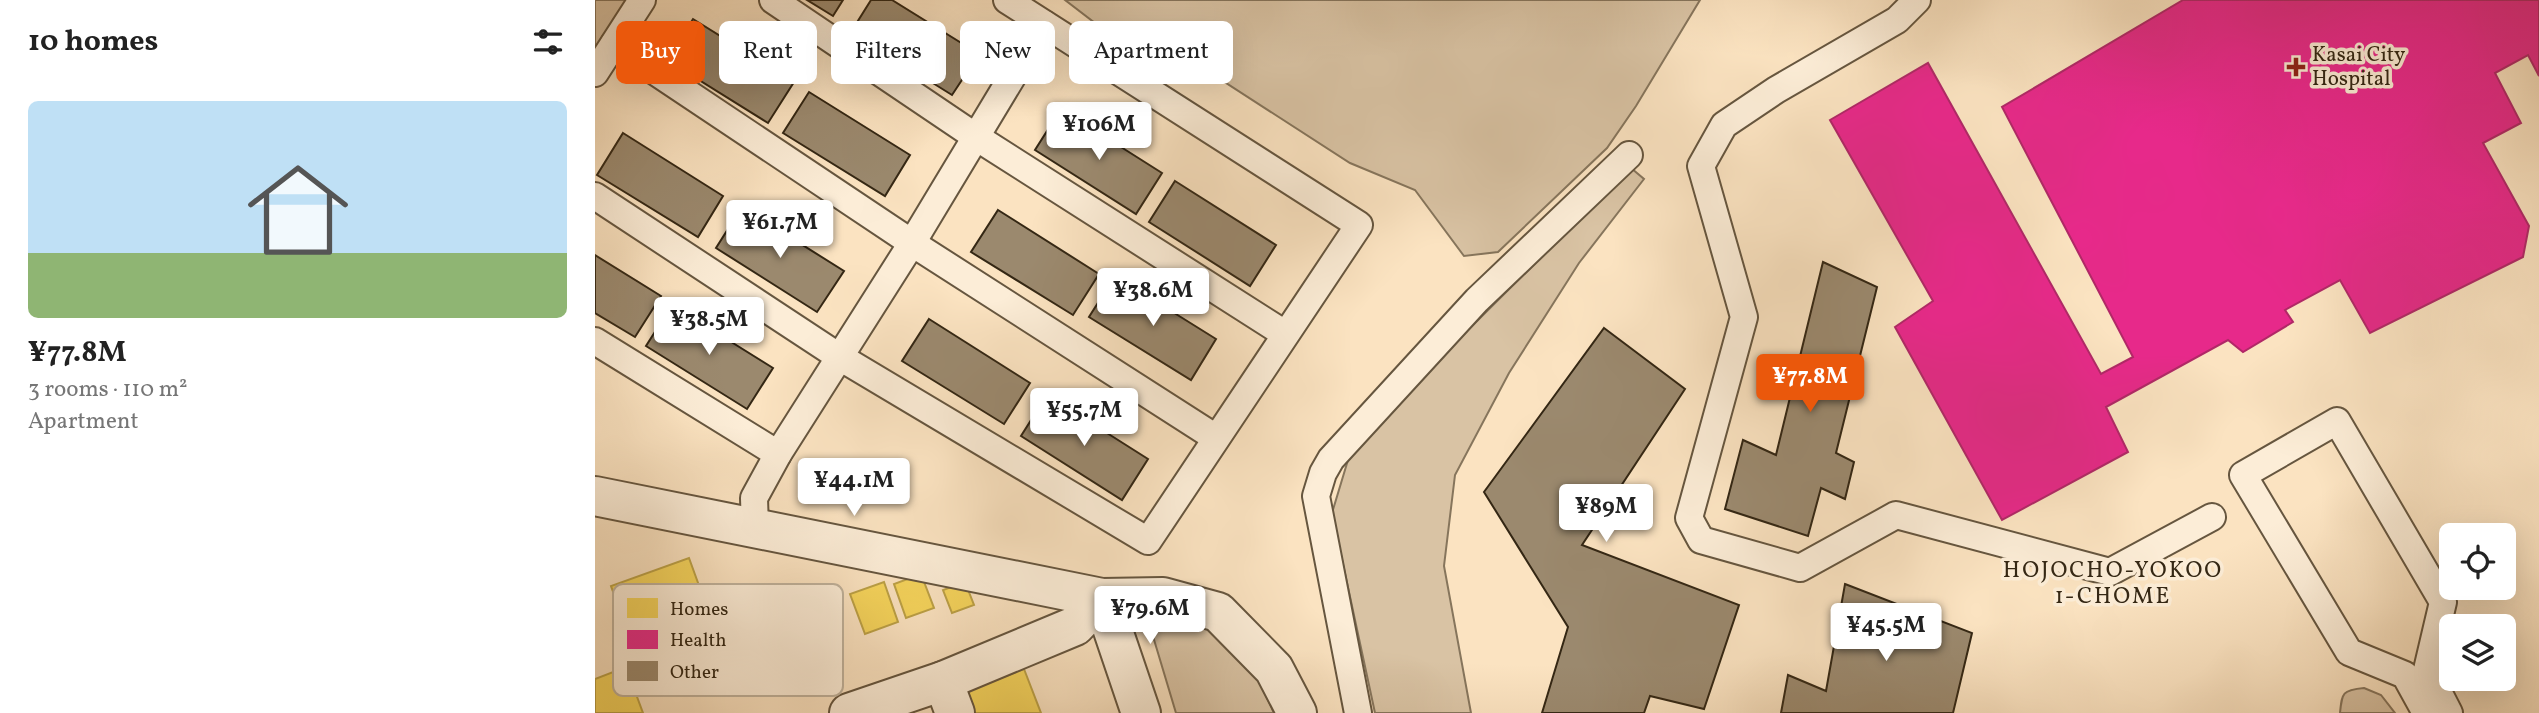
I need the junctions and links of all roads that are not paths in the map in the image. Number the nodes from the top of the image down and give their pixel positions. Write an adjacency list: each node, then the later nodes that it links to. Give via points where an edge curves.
1 (642, 0): 7 (lane)
2 (773, 0): 10 (lane)
3 (1007, 0): 5 (lane)
4 (1917, 0): 20 (lane, via 1897,20 1724,125 1701,166 1744,317 1689,518 1702,540 1800,568 1896,515 2110,572)
5 (1039, 21)
6 (1055, 31): 14 (lane, via 1359,225)
7 (614, 44): 8 (lane); 13 (lane)
8 (595, 74)
9 (1008, 84): 10 (lane)
10 (976, 137): 13 (lane); 14 (lane)
11 (1629, 155): 27 (lane, via 1477,300 1322,472 1316,496)
12 (595, 196): 16 (lane)
13 (912, 243): 16 (lane); 17 (lane)
14 (1286, 334): 17 (lane)
15 (595, 341): 18 (lane)
16 (838, 356): 17 (lane, via 1148,541); 18 (lane)
17 (1216, 438)
18 (778, 454): 21 (lane, via 754,498)
19 (595, 496): 21 (street)
20 (2213, 517)
21 (755, 528): 22 (street)
22 (1102, 598): 23 (street, via 1075,626); 25 (street); 26 (street, via 1163,597 1218,612 1274,669)
23 (949, 697): 24 (street)
24 (849, 713)
25 (1141, 713)
26 (1297, 713)
27 (1359, 713)
28 (2426, 713): 29 (lane, via 2405,675 2349,652 2243,475 2337,421 2443,602 2427,670)
29 (2449, 713)

